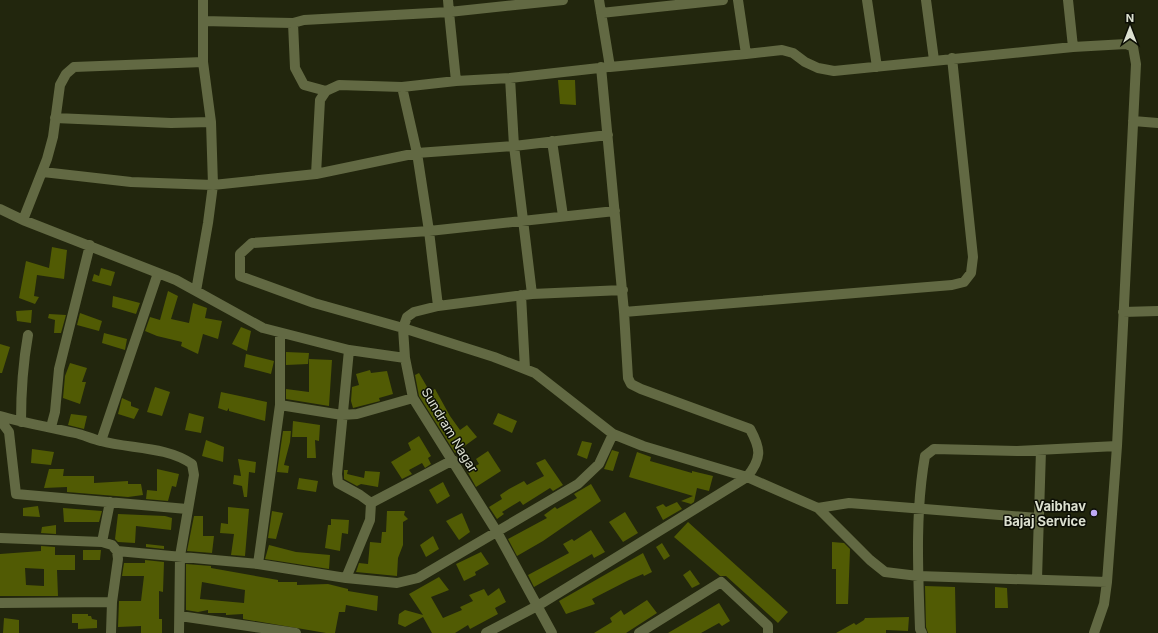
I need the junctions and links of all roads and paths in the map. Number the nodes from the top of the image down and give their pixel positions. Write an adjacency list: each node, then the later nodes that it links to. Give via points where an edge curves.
1 (203, 0): 12 (street)
2 (448, 0): 10 (street)
3 (563, 0): 10 (street)
4 (600, 0): 11 (street)
5 (723, 0): 11 (street)
6 (738, 0): 15 (street)
7 (867, 0): 20 (street)
8 (926, 0): 17 (street)
9 (1068, 0): 14 (street)
10 (449, 12): 13 (street, via 304,20); 22 (street)
11 (601, 13): 19 (street)
12 (203, 21): 13 (street); 18 (street)
13 (293, 23): 24 (street, via 295,68 304,85)
14 (1074, 47): 16 (street); 26 (street, via 1126,44 1133,47 1136,64)
15 (746, 54): 19 (street); 20 (street, via 782,50 794,53 818,68 834,71)
16 (952, 58): 17 (street); 49 (street, via 973,257 971,273 964,282)
17 (934, 60): 20 (street)
18 (203, 62): 25 (street, via 74,67 66,74 60,85); 27 (street)
19 (606, 67): 21 (street); 29 (street)
20 (877, 67)
21 (510, 78): 22 (street); 31 (street)
22 (456, 81): 23 (street)
23 (402, 87): 24 (street, via 339,85); 32 (street)
24 (326, 90): 34 (street, via 320,100)
25 (54, 118): 27 (street, via 170,123); 33 (street, via 53,137)
26 (1133, 121): 28 (street); 50 (street)
27 (211, 122): 35 (street)
28 (1158, 123)
29 (608, 135): 30 (street); 37 (street)
30 (552, 141): 31 (street); 38 (street)
31 (514, 146): 32 (street); 40 (street)
32 (417, 153): 34 (street); 41 (street)
33 (43, 172): 35 (street, via 131,182); 39 (street)
34 (316, 174): 35 (street)
35 (213, 185): 45 (street)
36 (0, 210): 39 (street)
37 (615, 211): 38 (street); 44 (street)
38 (563, 216): 40 (street)
39 (23, 220): 42 (street)
40 (523, 220): 41 (street); 46 (street)
41 (429, 231): 47 (street); 51 (street, via 252,243 240,254 240,276 314,303)
42 (90, 245): 43 (street); 63 (street, via 59,369)
43 (158, 273): 45 (street); 65 (street)
44 (623, 290): 46 (street); 49 (street)
45 (196, 291): 52 (street, via 263,328)
46 (526, 295): 47 (street); 56 (street)
47 (438, 306): 51 (street, via 414,312 407,317)
48 (1158, 311): 50 (street)
49 (624, 312): 69 (street, via 628,378 631,384 750,429 758,443 759,455)
50 (1123, 312): 66 (street)
51 (403, 328): 55 (street, Sundram Nagar); 56 (street)
52 (280, 332): 54 (street); 58 (street)
53 (28, 334): 62 (street, via 24,355)
54 (348, 350): 55 (street); 59 (street)
55 (405, 358): 57 (street, Sundram Nagar)
56 (525, 369): 64 (street, via 552,386)
57 (413, 398): 59 (street, via 357,414); 68 (street, Sundram Nagar)
58 (280, 406): 59 (street); 81 (street)
59 (342, 415): 71 (street, via 338,483)
60 (0, 416): 62 (street)
61 (0, 420): 70 (street, via 9,432 16,494)
62 (21, 422): 63 (street)
63 (51, 427): 65 (street)
64 (613, 434): 69 (street, via 643,446); 76 (street, via 599,464 578,484)
65 (100, 441): 74 (street, via 183,457 192,464 194,475)
66 (1117, 446): 67 (street); 85 (street)
67 (1041, 450): 72 (street, via 934,449 925,456); 75 (street)
68 (453, 460): 71 (street); 76 (street, Sundram Nagar)
69 (747, 477): 73 (street); 88 (street)
70 (110, 502): 74 (street); 78 (street)
71 (371, 503): 83 (street, via 370,520)
72 (920, 507): 73 (street, via 849,503); 75 (street); 82 (street)
73 (818, 508): 82 (street, via 885,572)
74 (187, 509): 80 (street)
75 (1038, 518): 84 (street)
76 (497, 532): 83 (street, via 418,578 397,583); 88 (street, Sundram Nagar)
77 (0, 538): 78 (street)
78 (102, 542): 79 (street, via 112,545)
79 (117, 550): 80 (street); 86 (street)
80 (180, 556): 81 (street); 89 (street)
81 (258, 564): 83 (street)
82 (918, 576): 84 (street); 97 (street)
83 (346, 578)
84 (1037, 579): 85 (street)
85 (1107, 582): 98 (street, via 1104,604)
86 (112, 602): 87 (street); 90 (street)
87 (0, 603)
88 (539, 605): 93 (street); 94 (street, Sundram Nagar)
89 (180, 616): 91 (street); 92 (street)
90 (111, 633)
91 (179, 633)
92 (296, 633)
93 (486, 633)
94 (552, 633)
95 (639, 633): 96 (street, via 721,582 768,626)
96 (768, 633)
97 (922, 633)
98 (1094, 633)

